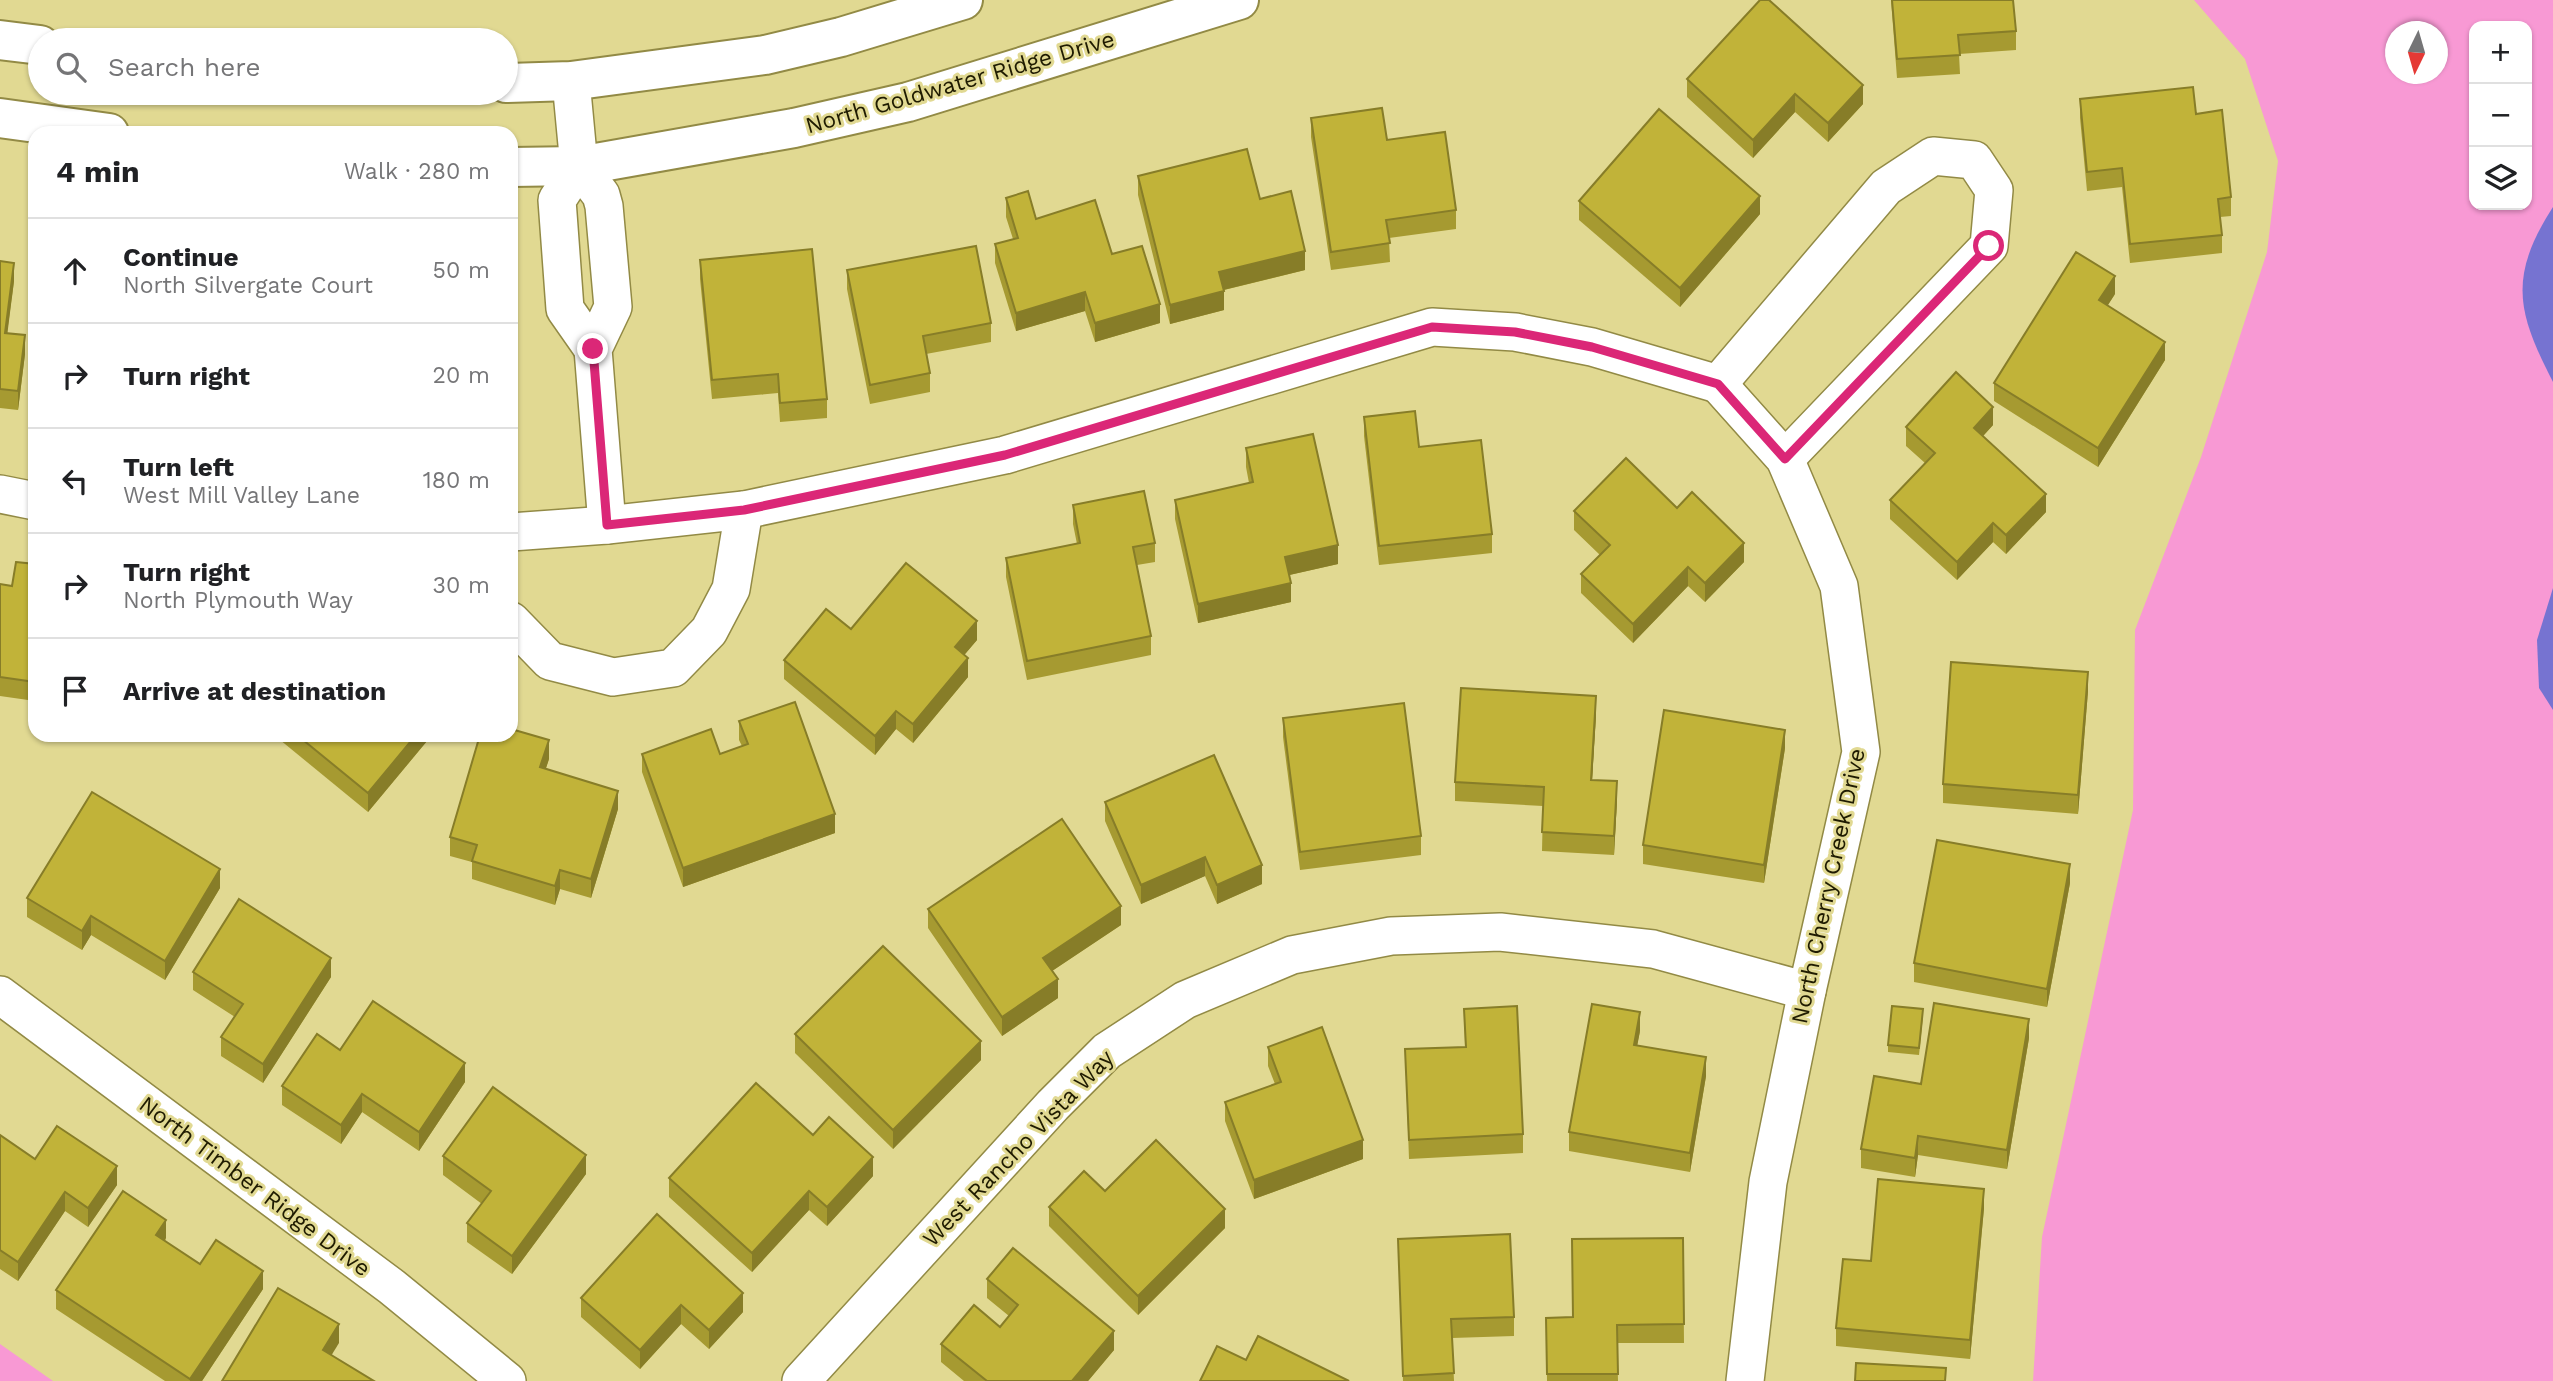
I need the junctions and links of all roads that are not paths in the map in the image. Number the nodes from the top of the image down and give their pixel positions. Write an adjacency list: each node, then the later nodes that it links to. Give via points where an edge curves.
1 (963, 0): 5 (street, via 765,55)
2 (1239, 0): 9 (street, North Goldwater Ridge Drive, via 908,102 794,128)
3 (0, 40): 4 (street)
4 (28, 44)
5 (571, 81): 6 (street); 9 (street)
6 (518, 83)
7 (0, 118): 8 (street)
8 (58, 126)
9 (579, 166): 10 (street, North Goldwater Ridge Drive); 16 (street, via 557,200 565,309 593,349)
10 (518, 167)
11 (1718, 384): 12 (street, North Cherry Creek Drive); 12 (street, via 1886,187 1933,156 1975,160 1994,190 1989,246); 15 (street, via 1592,347 1515,332 1432,327 1005,455)
12 (1785, 459): 19 (street, North Cherry Creek Drive, via 1839,586 1861,752)
13 (0, 494): 14 (street)
14 (28, 500)
15 (744, 510): 16 (street); 18 (street, via 731,589 709,631 673,668 613,677 550,661)
16 (607, 525): 17 (street)
17 (518, 531)
18 (518, 628)
19 (1807, 991): 22 (street, West Rancho Vista Way, via 1653,949 1500,932 1391,936 1292,955 1185,1000 1107,1051); 23 (street, North Cherry Creek Drive, via 1768,1182)
20 (0, 995): 21 (street, North Timber Ridge Drive, via 391,1287)
21 (507, 1381)
22 (801, 1381)
23 (1745, 1381)

